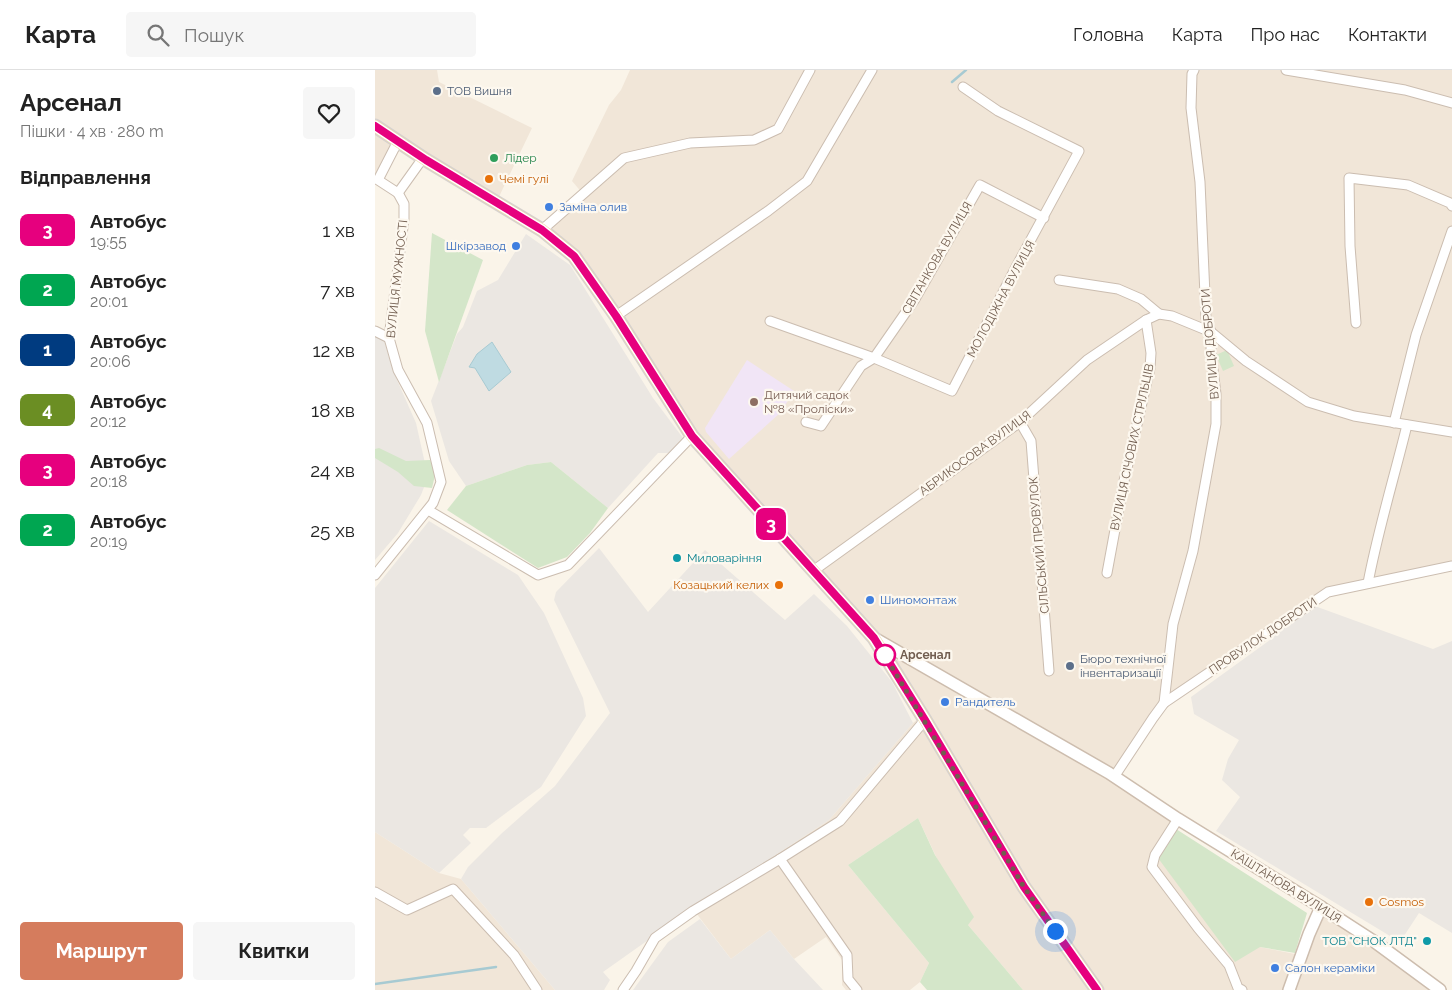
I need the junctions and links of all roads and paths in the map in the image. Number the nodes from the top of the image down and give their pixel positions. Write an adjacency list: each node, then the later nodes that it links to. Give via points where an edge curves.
1 (810, 70): 14 (street, via 778,129 754,140 690,144 625,158)
2 (872, 70): 18 (street, via 807,181 769,211)
3 (1194, 70): 23 (street, ВУЛИЦЯ ДОБРОТИ, via 1191,108 1200,182 1206,318)
4 (1286, 70): 6 (street, via 1405,90)
5 (963, 87): 13 (street, МОЛОДІЖНА ВУЛИЦЯ, via 998,111 1079,151)
6 (1452, 103)
7 (375, 126): 8 (main road)
8 (398, 141): 9 (main road); 10 (street)
9 (423, 158): 11 (street); 14 (main road)
10 (376, 180): 11 (street)
11 (398, 193): 24 (street, ВУЛИЦЯ МУЖНОСТІ, via 404,204 404,219)
12 (1452, 206): 21 (street, via 1408,185 1349,178)
13 (1044, 218): 25 (street, СВІТАНКОВА ВУЛИЦЯ, via 980,184 915,299); 25 (street, МОЛОДІЖНА ВУЛИЦЯ, via 952,391)
14 (542, 230): 18 (main road, via 574,256)
15 (1452, 231): 28 (street, via 1416,336)
16 (1059, 280): 17 (street, via 1118,289 1141,299)
17 (1159, 314): 19 (street, АБРИКОСОВА ВУЛИЦЯ); 23 (street)
18 (616, 316): 31 (main road)
19 (1146, 320): 27 (street, АБРИКОСОВА ВУЛИЦЯ, via 1087,360); 35 (street, ВУЛИЦЯ СІЧОВИХ СТРІЛЬЦІВ, via 1150,368)
20 (770, 321): 25 (street, МОЛОДІЖНА ВУЛИЦЯ)
21 (1356, 323)
22 (375, 331): 24 (street)
23 (1211, 332): 28 (street, via 1246,361 1308,402 1354,416); 40 (street, ВУЛИЦЯ ДОБРОТИ, via 1216,424 1193,551 1173,624)
24 (389, 338): 32 (street, ВУЛИЦЯ МУЖНОСТІ, via 398,370 427,423 441,482)
25 (874, 358): 26 (street, СВІТАНКОВА ВУЛИЦЯ, via 861,366 821,426)
26 (806, 422)
27 (1021, 422): 34 (street, АБРИКОСОВА ВУЛИЦЯ); 39 (street, СІЛЬСЬКИЙ ПРОВУЛОК, via 1031,441)
28 (1395, 423): 29 (street)
29 (1407, 425): 30 (street); 37 (street)
30 (1452, 432)
31 (692, 436): 32 (street, via 568,565 538,574); 34 (main road)
32 (428, 510): 36 (street, ВУЛИЦЯ МУЖНОСТІ)
33 (1452, 566): 37 (street, ПРОВУЛОК ДОБРОТИ)
34 (813, 571): 38 (main road)
35 (1107, 573)
36 (375, 575)
37 (1368, 583): 40 (street, ПРОВУЛОК ДОБРОТИ, via 1327,592)
38 (874, 638): 41 (main road); 42 (street, КАШТАНОВА ВУЛИЦЯ)
39 (1049, 671)
40 (1165, 703): 42 (street)
41 (925, 720): 44 (street, via 840,821); 50 (main road, via 1024,887)
42 (1114, 777): 43 (street, КАШТАНОВА ВУЛИЦЯ)
43 (1178, 820): 46 (street, КАШТАНОВА ВУЛИЦЯ); 51 (street, via 1155,855 1152,867 1229,965 1238,988)
44 (780, 859): 48 (street, via 655,938); 49 (street, via 847,955 848,979)
45 (375, 892): 47 (street, via 407,910 453,889 513,955)
46 (1321, 907): 52 (street); 53 (street, КАШТАНОВА ВУЛИЦЯ)
47 (537, 990)
48 (623, 990)
49 (857, 990)
50 (1097, 990)
51 (1242, 990)
52 (1289, 990)
53 (1440, 990)

